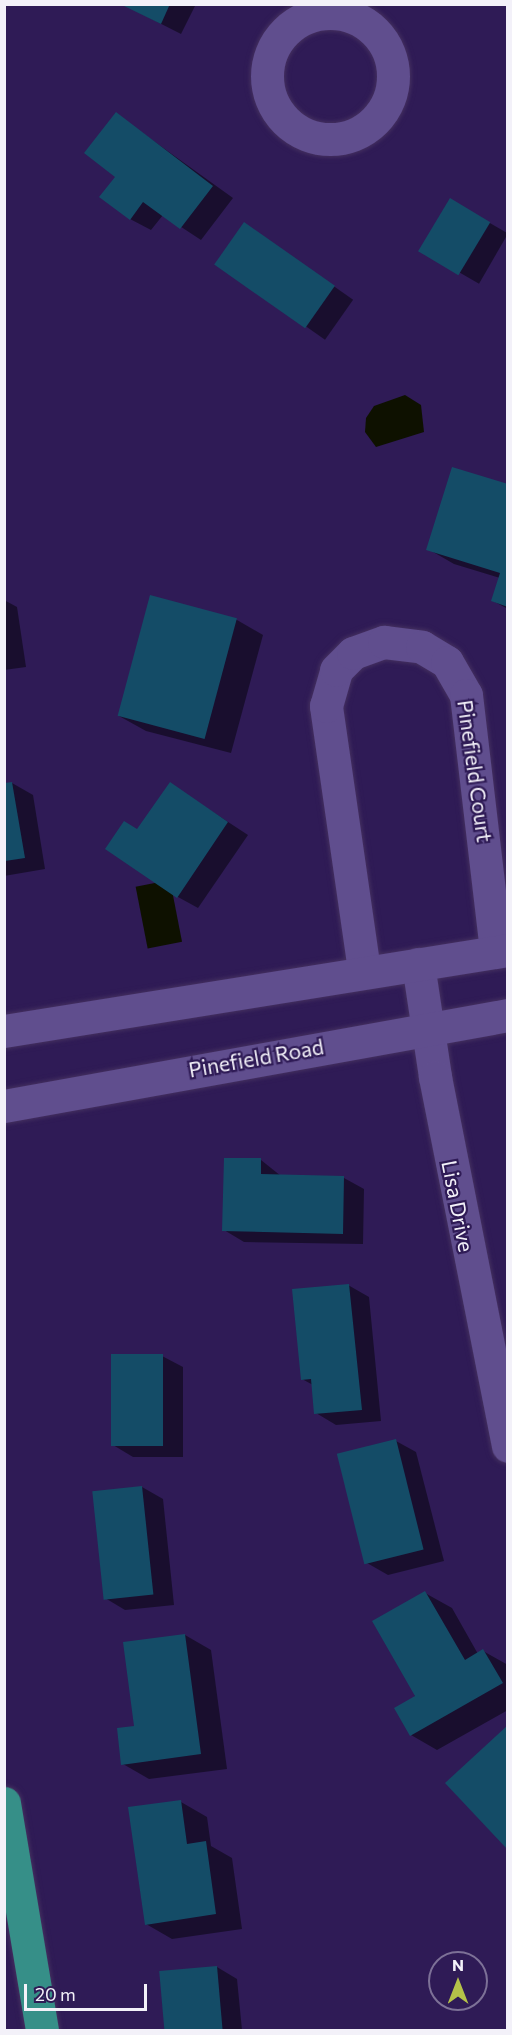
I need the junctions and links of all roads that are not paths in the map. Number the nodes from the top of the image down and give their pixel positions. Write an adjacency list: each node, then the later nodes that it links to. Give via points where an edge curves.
1 (502, 951): 2 (street); 3 (street, Pinefield Court, via 466,694 447,662 422,647 384,642 353,653 336,670 326,705)
2 (418, 964): 3 (street); 5 (street, Lisa Drive)
3 (364, 970): 6 (street)
4 (507, 1015): 5 (street, Pinefield Road)
5 (431, 1027): 7 (street, Pinefield Road); 8 (street, Lisa Drive, via 435,1077)
6 (4, 1031)
7 (4, 1106)
8 (507, 1446)
9 (4, 1803): 10 (highway)
10 (42, 2031)

